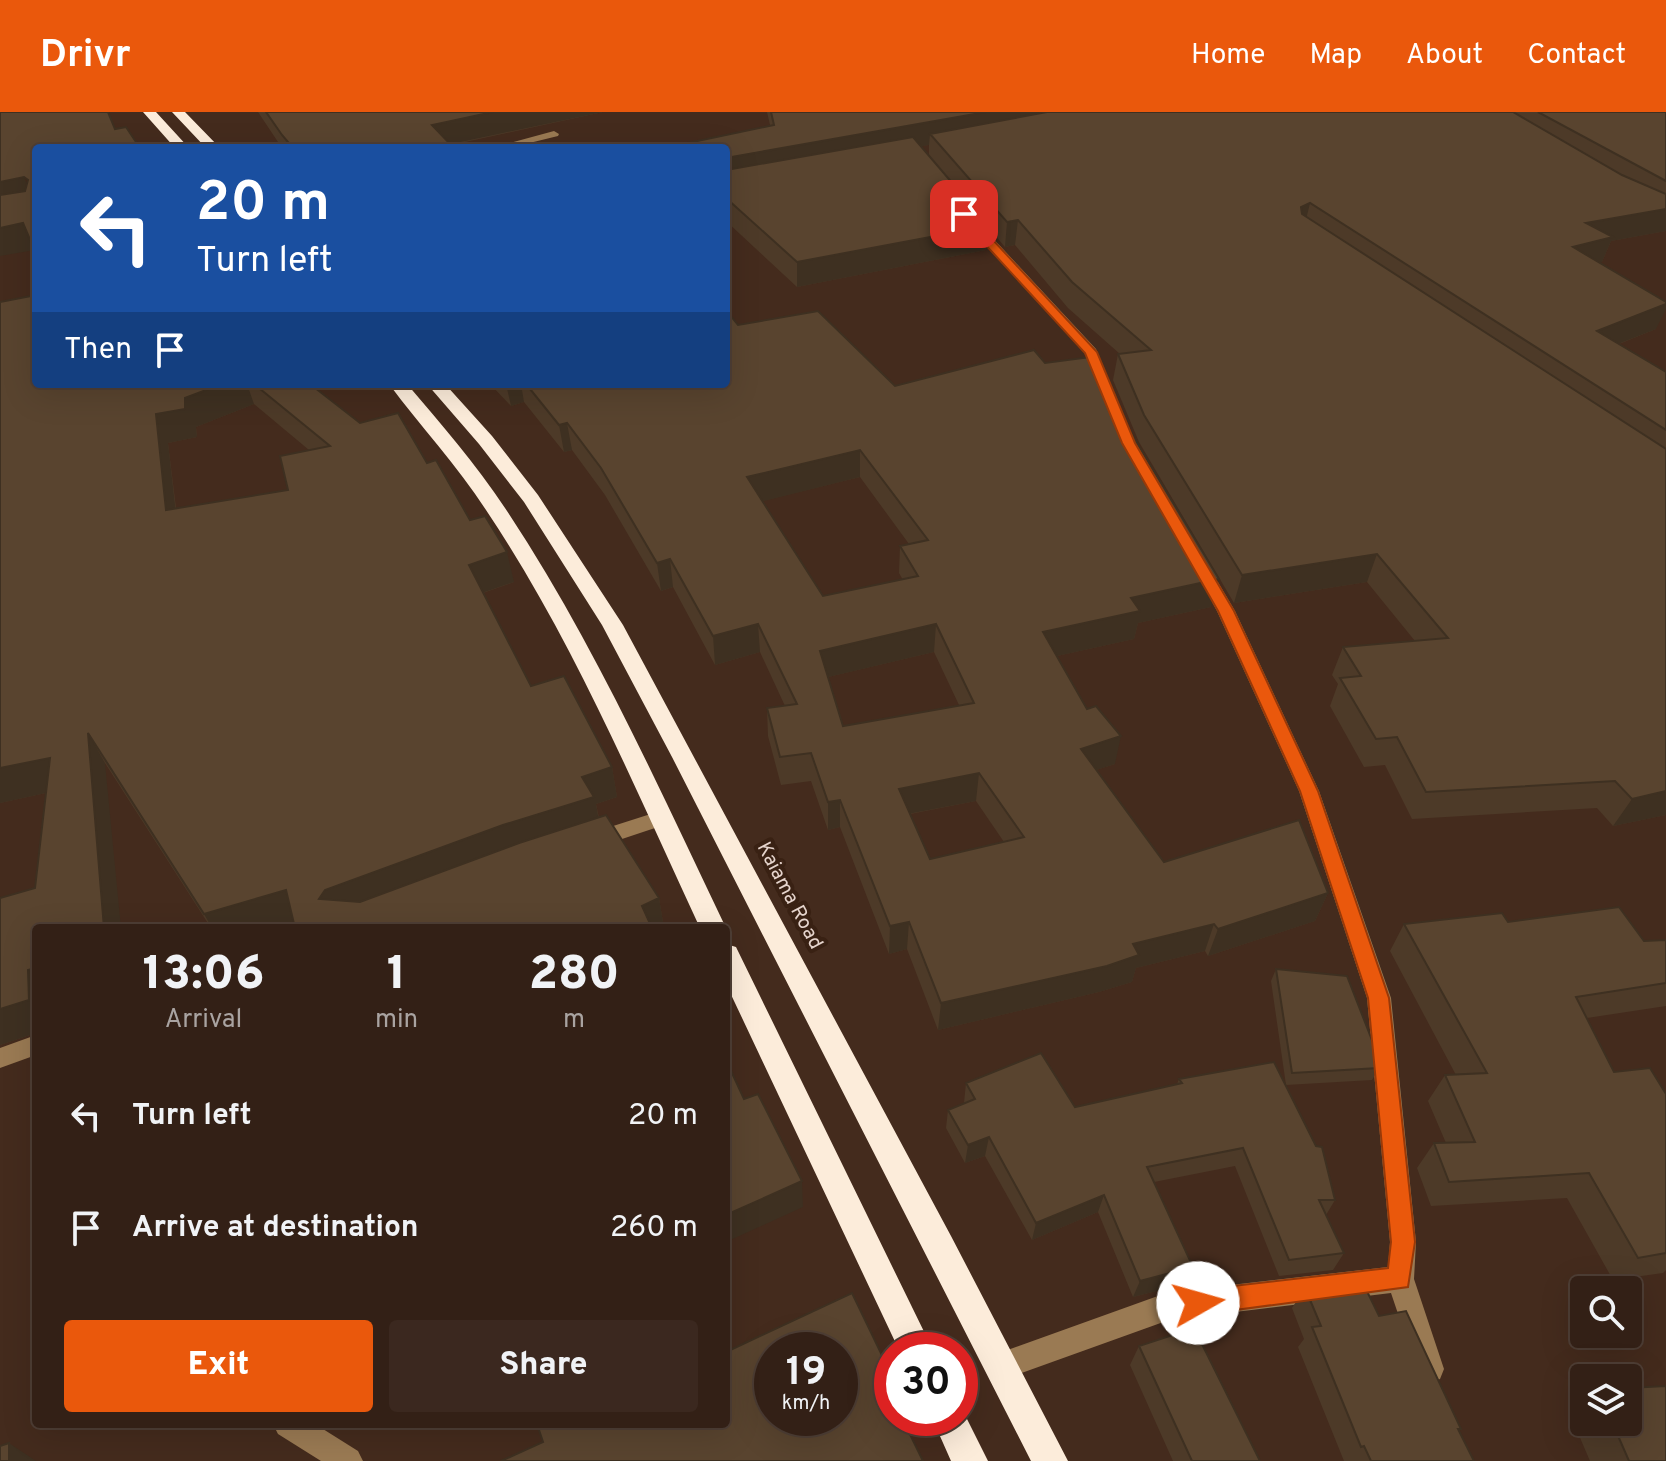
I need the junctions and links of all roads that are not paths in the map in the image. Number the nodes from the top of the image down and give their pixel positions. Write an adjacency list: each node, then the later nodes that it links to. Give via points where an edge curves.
1 (149, 112): 4 (highway)
2 (183, 113): 5 (highway)
3 (554, 134): 6 (street)
4 (178, 144)
5 (210, 144)
6 (513, 144)
7 (954, 202): 10 (street, via 1091,352)
8 (401, 388): 12 (highway, via 466,467 519,544 609,710)
9 (439, 388): 20 (highway, Kaiama Road, via 506,465 606,613)
10 (1112, 404)
11 (1196, 559): 18 (street, via 1226,611 1309,791 1379,998 1403,1242)
12 (660, 819): 13 (street); 14 (highway)
13 (576, 846)
14 (711, 924)
15 (730, 963): 19 (highway)
16 (32, 1046): 17 (street)
17 (0, 1058)
18 (1400, 1279): 20 (street, via 1169,1306); 21 (street)
19 (907, 1332)
20 (1002, 1366): 26 (highway, Kaiama Road)
21 (1437, 1391)
22 (294, 1428): 24 (street)
23 (958, 1436): 25 (highway)
24 (348, 1461)
25 (970, 1461)
26 (1050, 1461)

